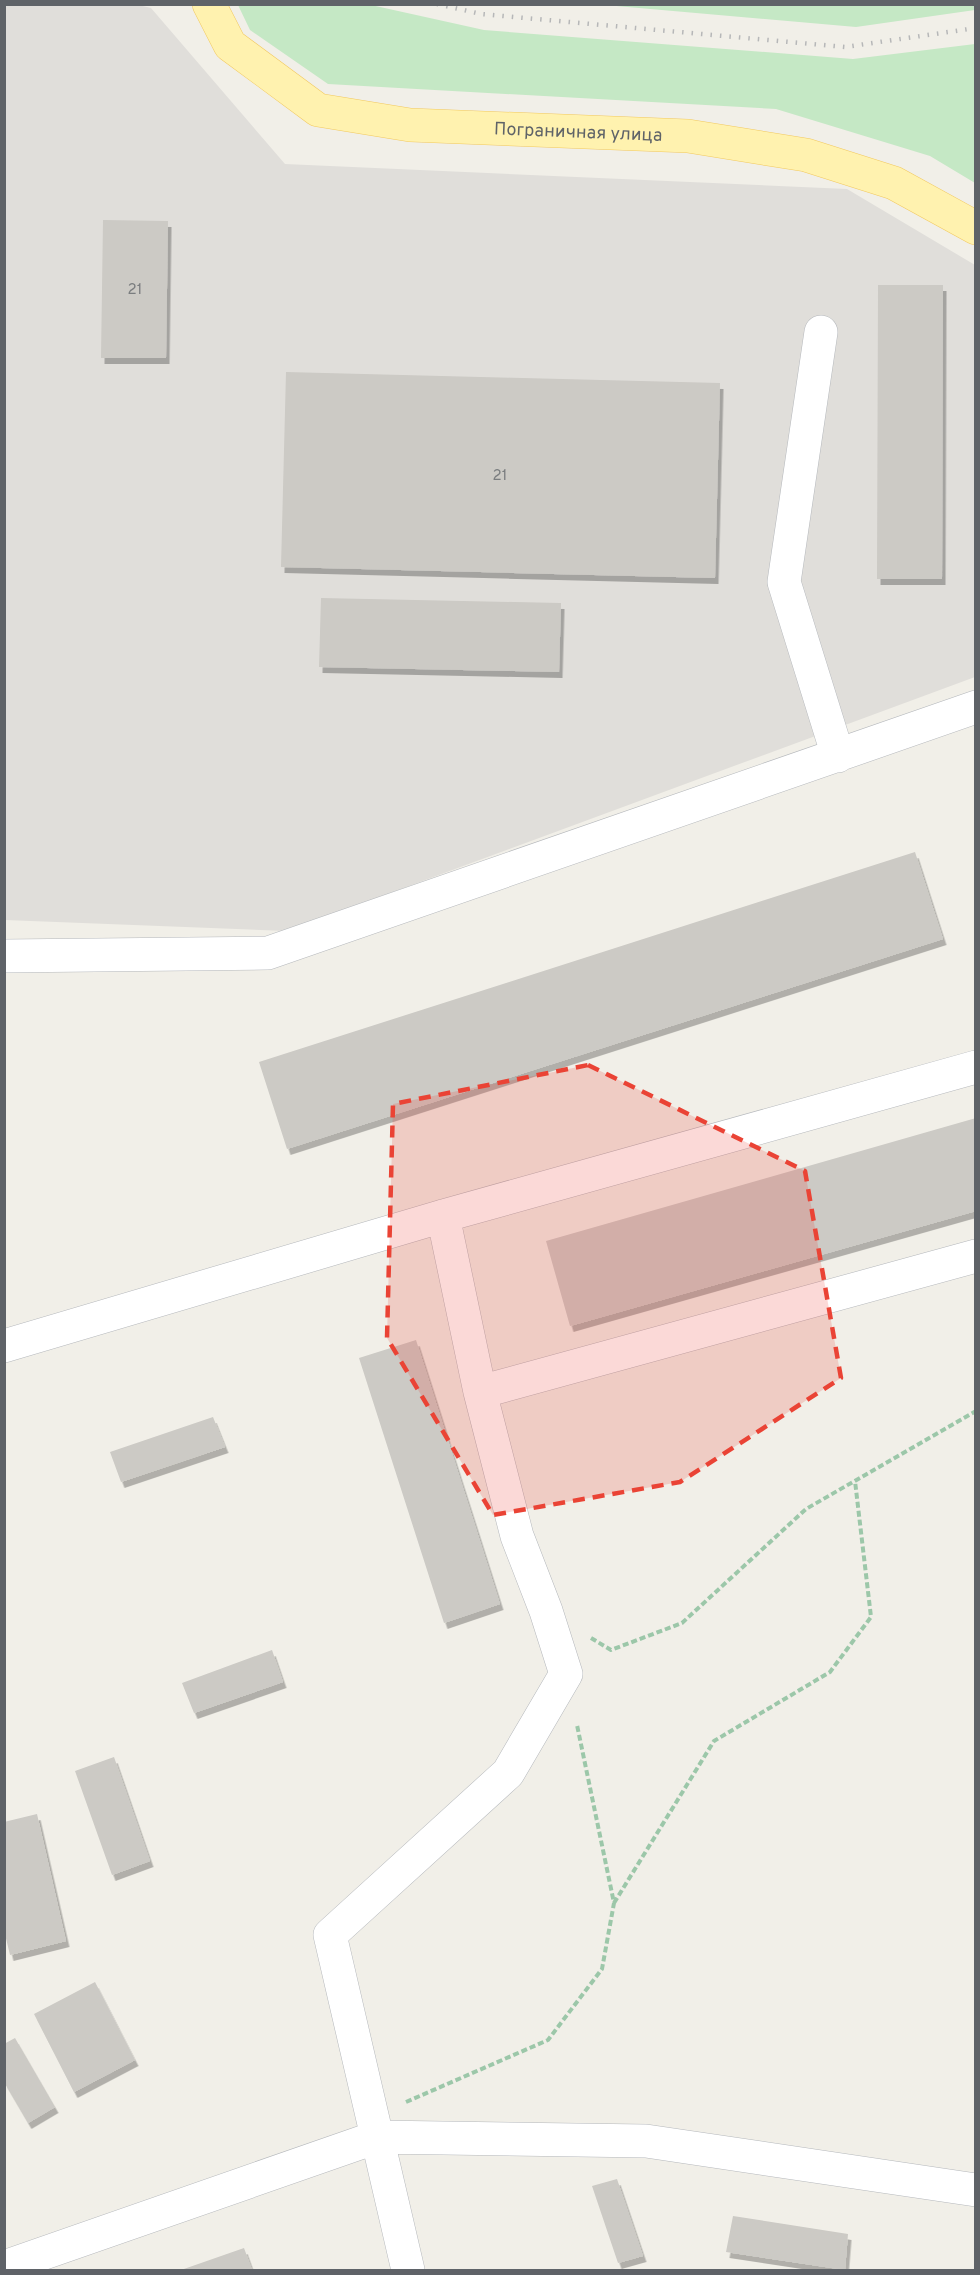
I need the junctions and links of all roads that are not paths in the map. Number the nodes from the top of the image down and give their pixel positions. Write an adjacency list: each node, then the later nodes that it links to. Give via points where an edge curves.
1 (209, 4): 2 (main road, Пограничная улица, via 230,45 318,110 410,125 688,136 806,155 894,183)
2 (975, 228)
3 (821, 332): 5 (lane, via 784,582)
4 (975, 707): 5 (lane)
5 (838, 756): 6 (lane, via 268,953)
6 (4, 956)
7 (975, 1067): 8 (lane)
8 (443, 1216): 10 (lane); 11 (lane)
9 (975, 1256): 11 (lane)
10 (4, 1346)
11 (480, 1392): 12 (lane, via 517,1536 566,1674 508,1773 330,1935)
12 (377, 2138): 13 (lane, via 646,2141); 14 (lane); 15 (lane)
13 (975, 2190)
14 (4, 2267)
15 (408, 2271)

